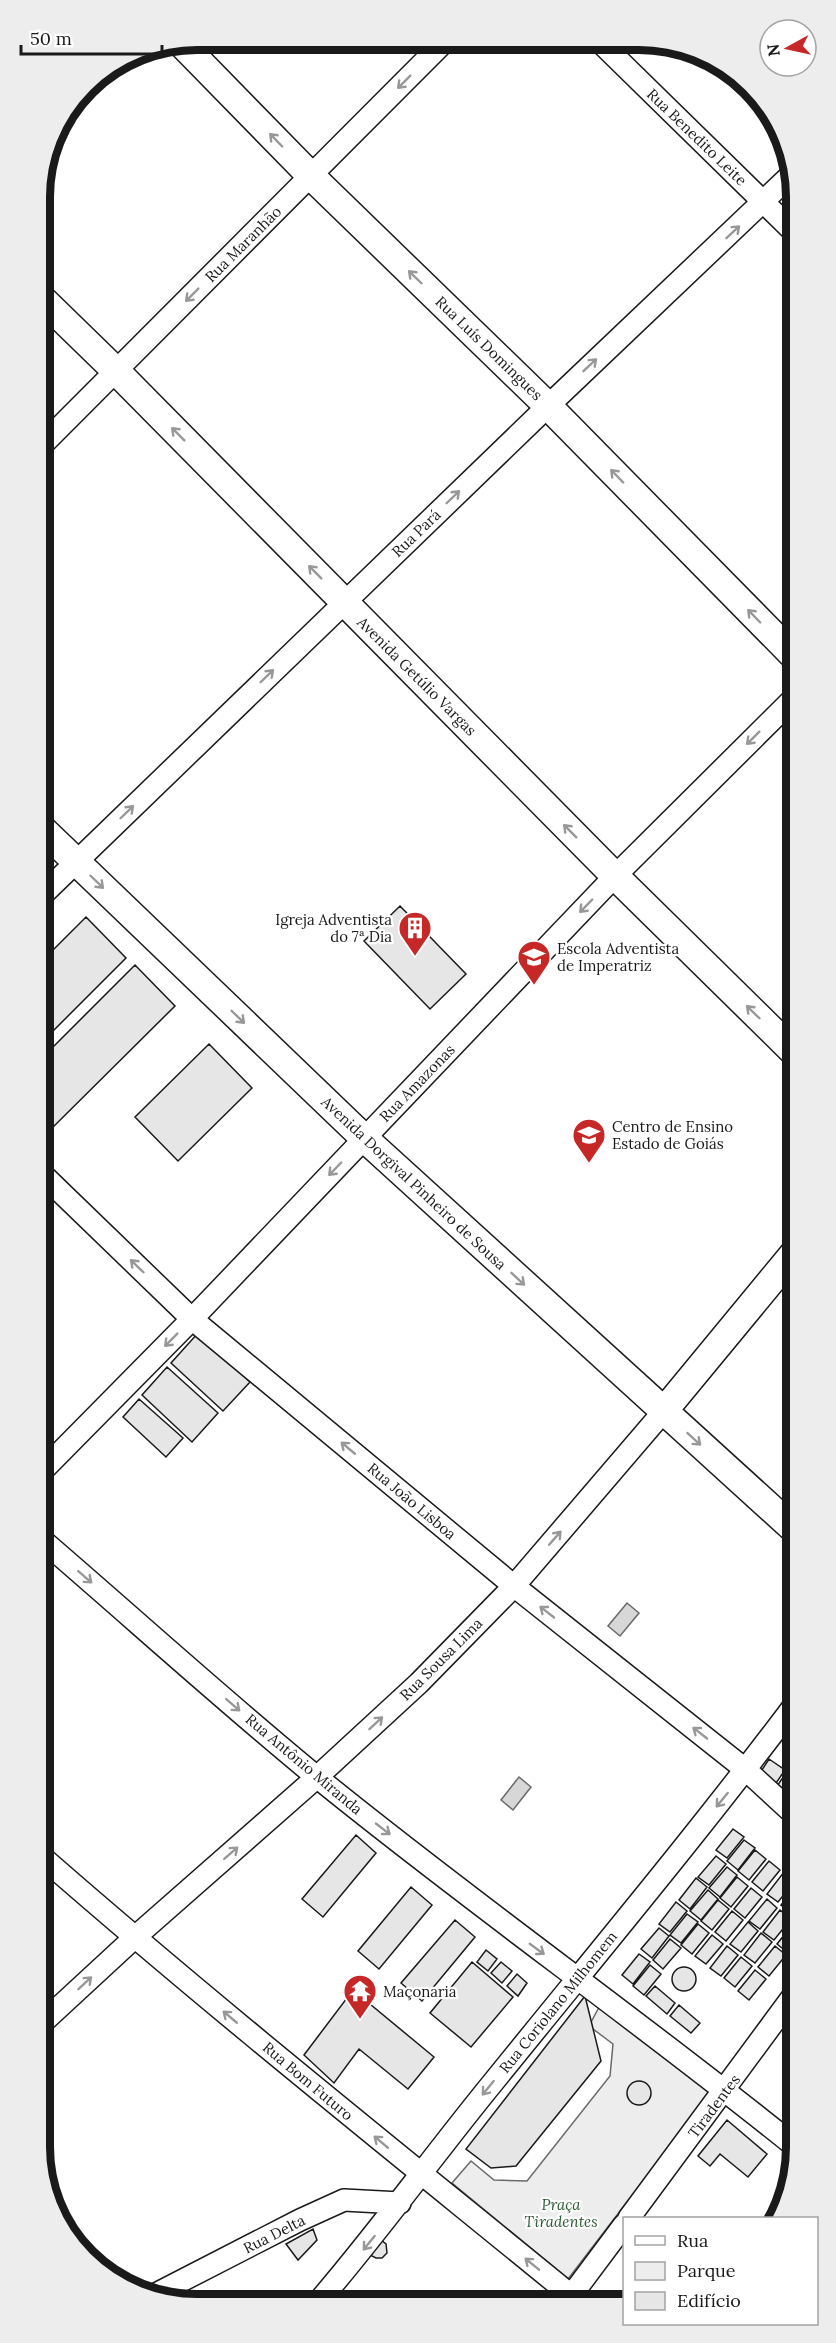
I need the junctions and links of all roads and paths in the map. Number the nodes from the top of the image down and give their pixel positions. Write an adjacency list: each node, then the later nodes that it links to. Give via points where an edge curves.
1 (188, 50): 4 (main road, Rua Luís Domingues, one-way to 1)
2 (437, 50): 4 (street, Rua Maranhão, one-way to 4)
3 (608, 50): 6 (street, Rua Benedito Leite)
4 (311, 176): 9 (street, Rua Maranhão, one-way to 9); 10 (main road, Rua Luís Domingues, one-way to 4)
5 (785, 181): 6 (street, Rua Pará)
6 (764, 202): 7 (street, Rua Benedito Leite); 10 (street, Rua Pará, one-way to 6)
7 (786, 224)
8 (50, 308): 9 (main road, Avenida Getúlio Vargas)
9 (116, 371): 11 (street, Rua Maranhão); 12 (main road, Avenida Getúlio Vargas, one-way to 9)
10 (548, 406): 12 (street, Rua Pará, one-way to 10); 13 (main road, Rua Luís Domingues, one-way to 10)
11 (50, 437)
12 (344, 602): 16 (street, Rua Pará, one-way to 12); 17 (main road, Avenida Getúlio Vargas, one-way to 12)
13 (786, 648)
14 (786, 706): 17 (street, Rua Amazonas, one-way to 17)
15 (50, 836): 16 (main road, Avenida Dorgival Pinheiro de Sousa)
16 (76, 861): 18 (street, Rua Pará); 20 (main road, Avenida Dorgival Pinheiro de Sousa, one-way to 20)
17 (615, 876): 19 (main road, Avenida Getúlio Vargas, one-way to 17); 20 (street, Rua Amazonas, one-way to 20)
18 (50, 887)
19 (786, 1044)
20 (364, 1138): 23 (street, Rua Amazonas, one-way to 23); 24 (main road, Avenida Dorgival Pinheiro de Sousa, one-way to 24)
21 (50, 1182): 23 (street, Rua João Lisboa, one-way to 21)
22 (786, 1263): 24 (main road, Rua Sousa Lima)
23 (192, 1319): 25 (street, Rua Amazonas, one-way to 25); 28 (street, Rua João Lisboa, one-way to 23)
24 (663, 1412): 26 (main road, Avenida Dorgival Pinheiro de Sousa, one-way to 26); 28 (street, Rua Sousa Lima, one-way to 24)
25 (50, 1463)
26 (786, 1522)
27 (50, 1547): 31 (street, Rua Antônio Miranda, one-way to 31)
28 (514, 1586): 30 (street, Rua João Lisboa, one-way to 28); 31 (street, Rua Sousa Lima, one-way to 28, via 419,1683)
29 (786, 1716): 30 (street, Rua Coriolano Milhomem)
30 (746, 1770): 32 (street, Rua João Lisboa); 35 (street, Rua Coriolano Milhomem, one-way to 35)
31 (317, 1777): 34 (street, Rua Sousa Lima, one-way to 31); 35 (street, Rua Antônio Miranda, one-way to 35, via 535,1948)
32 (786, 1807)
33 (50, 1864): 34 (street, Rua Bom Futuro)
34 (134, 1938): 37 (street, Rua Sousa Lima, one-way to 34); 40 (street, Rua Bom Futuro, one-way to 34)
35 (578, 1977): 38 (street, Rua Antônio Miranda); 40 (street, Rua Coriolano Milhomem, one-way to 40)
36 (786, 2006): 38 (street, Tiradentes)
37 (50, 2016)
38 (726, 2090): 39 (street, Rua Antônio Miranda); 42 (street, Tiradentes)
39 (786, 2139)
40 (420, 2175): 41 (street, Rua Coriolano Milhomem); 46 (street, Rua Bom Futuro, one-way to 40)
41 (400, 2203): 44 (street, Rua Delta, via 344,2200); 45 (street, Rua Coriolano Milhomem, one-way to 45)
42 (630, 2217)
43 (623, 2226): 47 (street)
44 (164, 2290)
45 (325, 2294)
46 (570, 2294)
47 (578, 2294)

